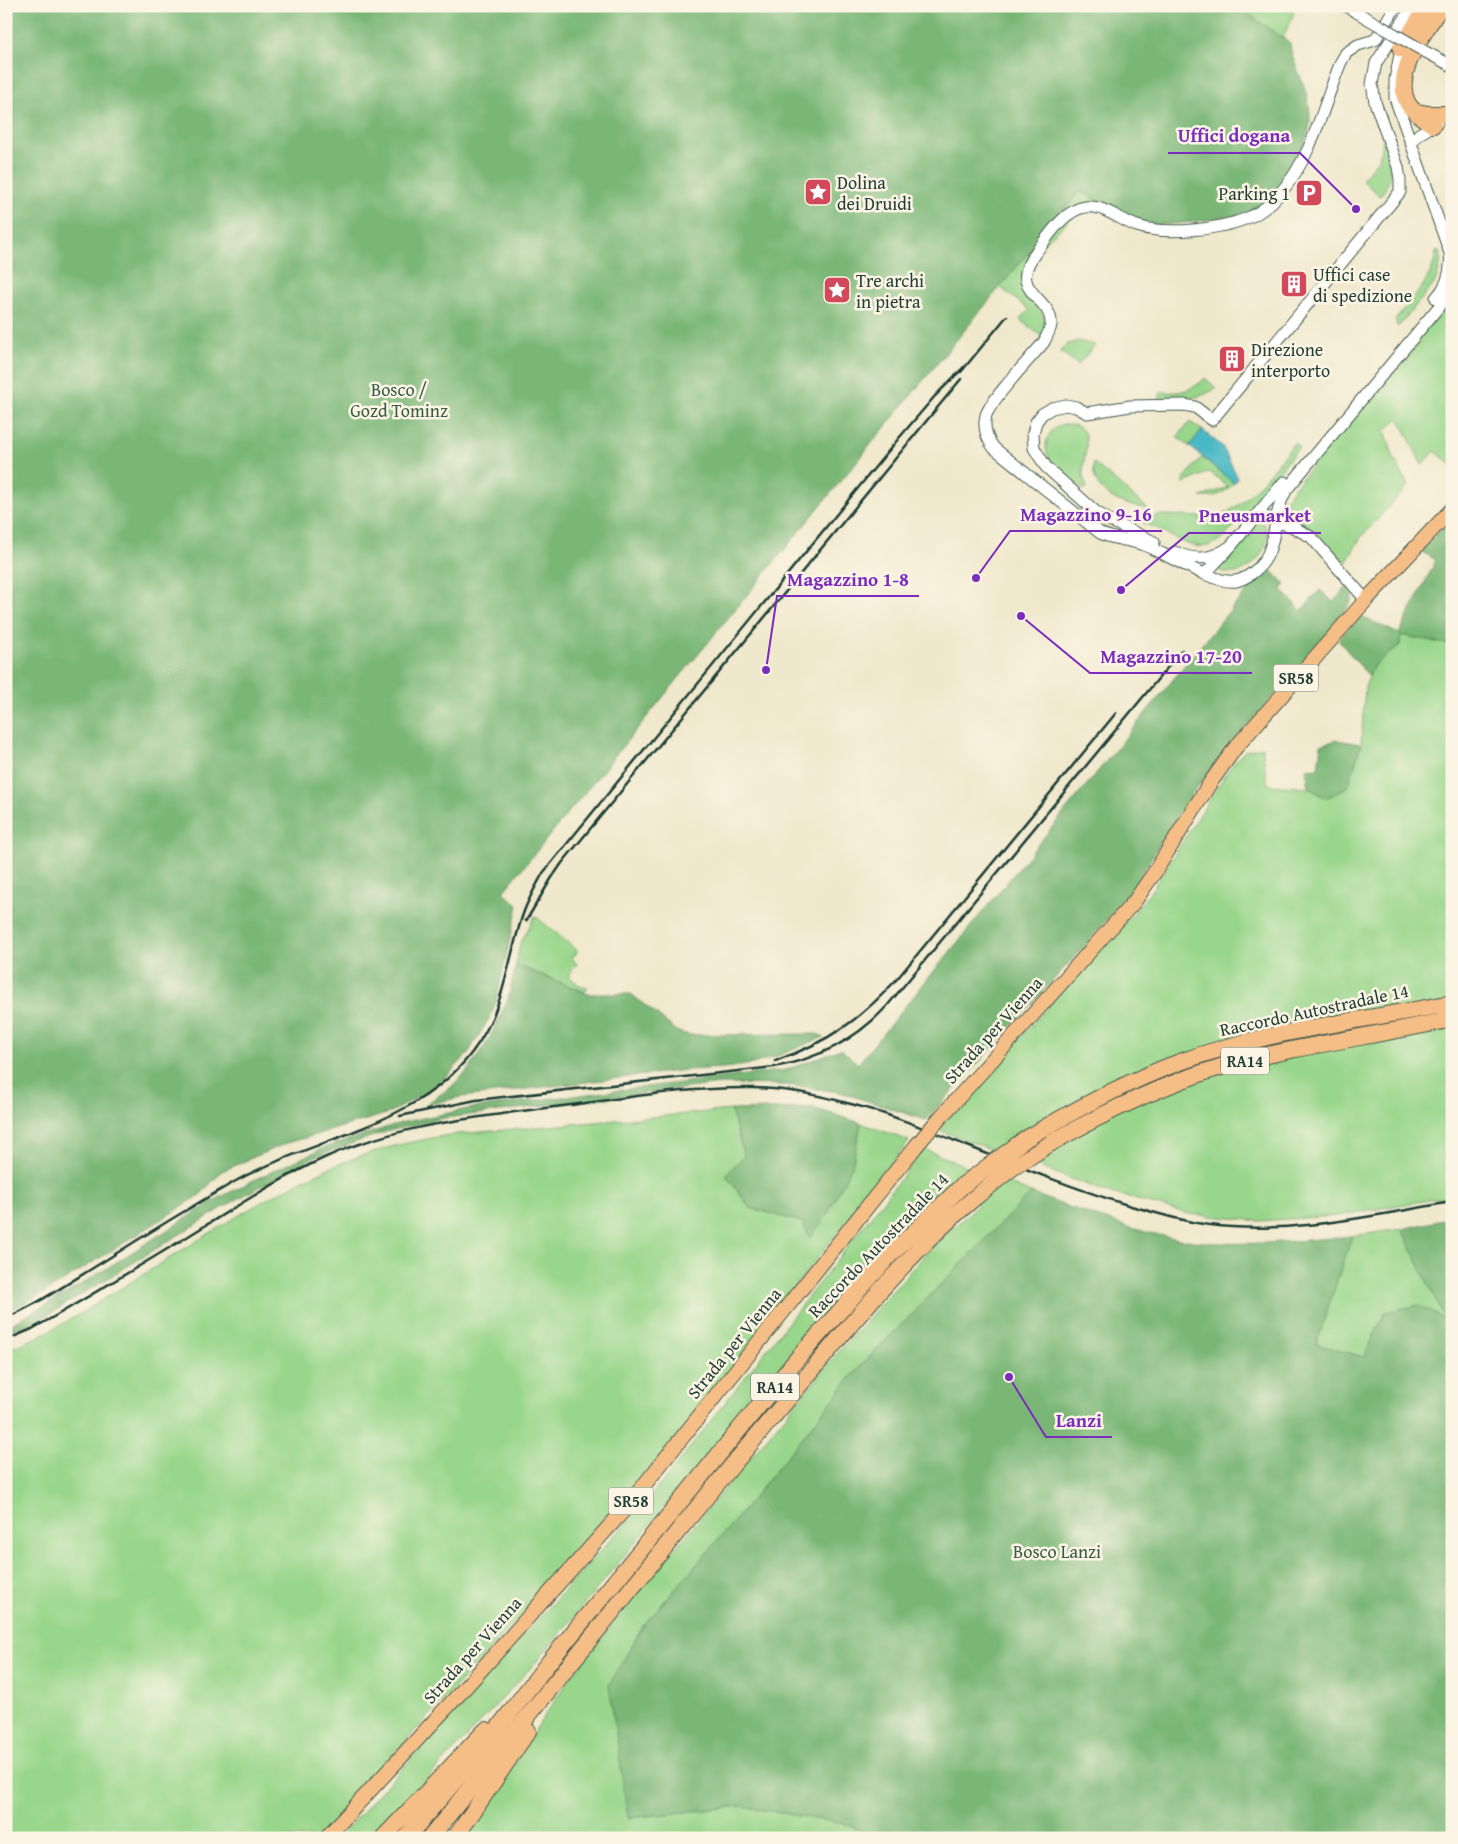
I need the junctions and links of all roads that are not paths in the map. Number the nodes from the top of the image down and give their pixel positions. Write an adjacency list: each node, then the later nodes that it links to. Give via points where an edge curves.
1 (1346, 6): 7 (street, bridge)
2 (1396, 6): 17 (street, via 1375,40 1346,53 1297,170 1267,207 1252,216 1226,224 1167,230 1140,227 1105,211 1085,207 1075,210 1062,221 1026,270 1027,286 1044,307 1051,324 1044,342 989,408 985,422 989,442 1106,536 1143,544)
3 (1414, 6): 16 (street, via 1376,63 1372,84 1375,102 1396,156 1400,192 1212,420 1195,408 1184,405 1130,406 1087,412 1076,407 1059,406 1042,414 1034,427 1034,448 1046,467 1088,506 1110,520 1192,558 1213,557)
4 (1427, 6): 6 (highway)
5 (1441, 6): 8 (highway, via 1406,70 1405,95)
6 (1402, 49): 11 (street, via 1394,89)
7 (1452, 66)
8 (1416, 111): 9 (highway); 10 (highway)
9 (1452, 115): 10 (street)
10 (1433, 125): 11 (street)
11 (1411, 143): 14 (street, via 1450,253 1447,283)
12 (1452, 291): 15 (street, via 1287,489)
13 (1452, 509): 18 (main road, SR58)
14 (1258, 514): 15 (street); 16 (street)
15 (1275, 521): 17 (street, via 1273,542 1264,561 1254,572 1236,581); 18 (street, via 1311,537)
16 (1231, 546): 17 (street)
17 (1205, 574)
18 (1366, 600): 23 (main road, Strada per Vienna / SR58, bridge, via 1236,747 1210,782 1145,886 1119,919 916,1146 624,1510)
19 (1452, 1003): 22 (highway, Raccordo Autostradale 14 / RA14, bridge, via 1279,1034 1222,1048 1118,1087 1024,1140 962,1186 890,1255 803,1352)
20 (1452, 1019): 21 (highway, Raccordo Autostradale 14 / RA14, bridge, via 1298,1048 1224,1066 1148,1093 1102,1114 1012,1168 938,1230 878,1293)
21 (575, 1658): 26 (highway); 27 (highway, via 565,1679)
22 (549, 1662): 24 (highway); 25 (highway, via 478,1754)
23 (326, 1838)
24 (383, 1838)
25 (406, 1838)
26 (430, 1838)
27 (455, 1838)

